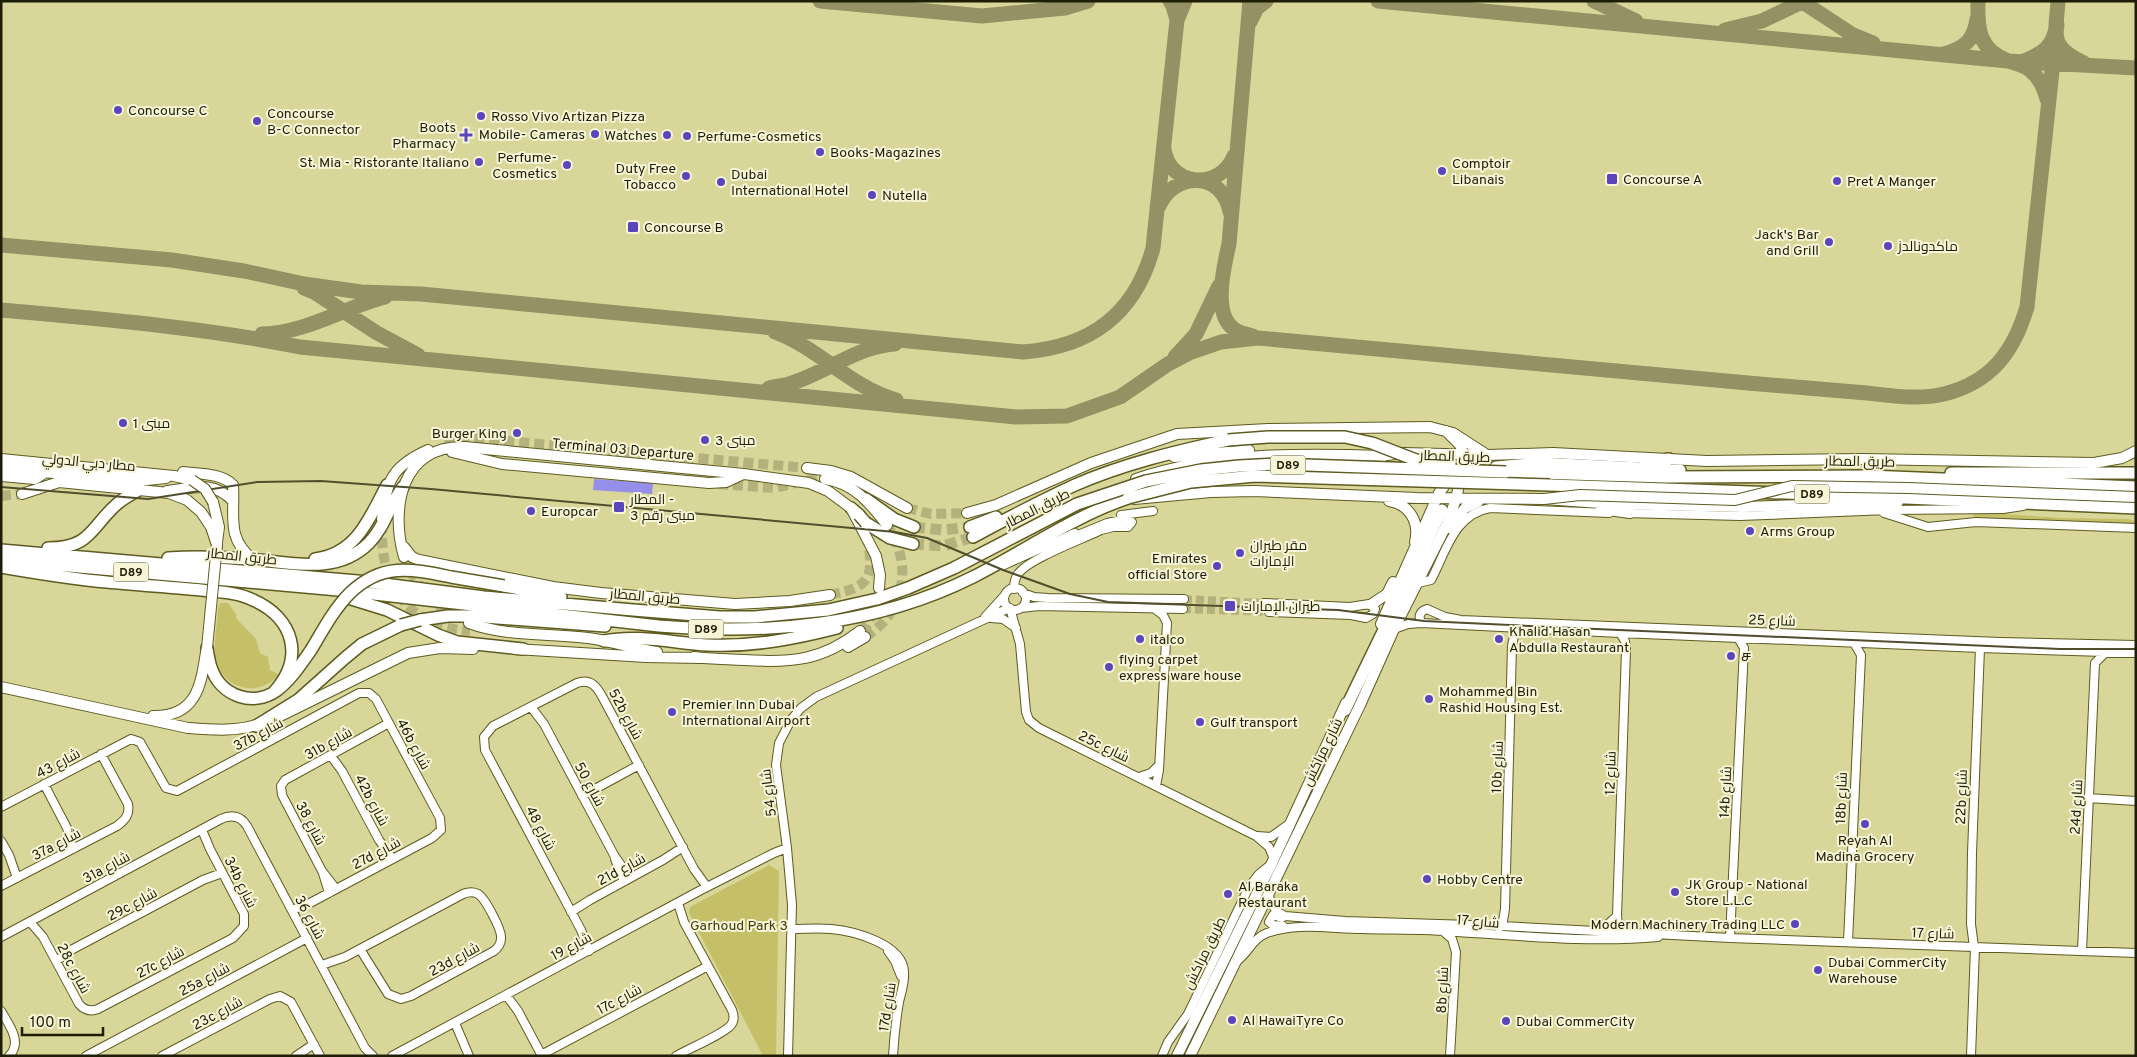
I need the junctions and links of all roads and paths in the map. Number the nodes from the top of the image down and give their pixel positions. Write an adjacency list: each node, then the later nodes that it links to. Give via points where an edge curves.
1 (1446, 431): 6 (main road); 15 (main road, via 1460,445); 57 (main road, via 1426,427 1177,434 1099,460)
2 (436, 450): 30 (main road, via 418,455 397,471)
3 (2136, 450): 9 (main road, via 2122,458 2094,463)
4 (1521, 454): 6 (main road); 9 (main road); 15 (main road, via 1479,459)
5 (1285, 455): 7 (main road); 11 (main road, via 1268,450 1228,451); 50 (main road, via 1233,458 1166,469)
6 (1487, 455): 15 (main road)
7 (1379, 456): 15 (main road, via 1403,453); 15 (main road, via 1436,458)
8 (1, 459): 10 (main road, مطار دبي الدولي)
9 (1669, 459): 12 (highway, via 1647,463)
10 (15, 460): 13 (main road); 17 (main road, مطار دبي الدولي)
11 (1144, 462): 20 (highway, bridge, via 1228,440 1345,438 1372,443 1416,460); 65 (highway, via 1076,485)
12 (1561, 464): 16 (highway, via 1523,463); 24 (highway, via 1733,471)
13 (1, 468): 19 (main road, مطار دبي الدولي)
14 (807, 468): 18 (main road)
15 (1460, 468): 32 (main road); 38 (main road)
16 (1490, 469)
17 (130, 471): 23 (main road, مطار دبي الدولي); 48 (main road, via 148,467 225,478 233,485)
18 (834, 471): 29 (main road); 51 (main road, via 856,479)
19 (46, 472): 22 (main road, via 35,479); 23 (main road, مطار دبي الدولي, via 138,481)
20 (1506, 472): 24 (highway, طريق المطار / D89, via 1665,477); 50 (highway, طريق المطار / D89, bridge, via 1277,464 1239,466 1192,471 1146,481)
21 (2136, 472): 25 (highway, via 1937,472)
22 (1, 476)
23 (174, 476): 70 (main road, مطار دبي الدولي, bridge, via 192,480 205,489 213,502 219,527)
24 (1761, 476): 25 (highway, طريق المطار / D89)
25 (1916, 478): 33 (highway, طريق المطار / D89)
26 (825, 479): 29 (main road)
27 (20, 481): 28 (main road)
28 (59, 482): 34 (main road); 37 (main road)
29 (839, 482): 39 (main road)
30 (387, 485): 59 (main road); 75 (highway, via 363,531 350,544 319,558)
31 (402, 487): 60 (main road, Terminal 03 Departure, via 408,475 427,457 458,446 809,483 828,491); 67 (main road, Terminal 03 Departure); 75 (highway, via 377,534 356,553 316,565)
32 (1442, 488): 36 (main road, via 1421,494); 44 (main road)
33 (2136, 488)
34 (140, 490): 35 (main road); 71 (highway, via 116,504 90,535 77,543 58,548 18,547)
35 (159, 491): 48 (main road, via 209,487 224,492); 70 (main road, via 195,505 207,518)
36 (1307, 493): 40 (main road); 42 (main road, via 1227,491)
37 (22, 494)
38 (1457, 495): 44 (main road); 46 (main road); 68 (main road, شارع مراكش)
39 (862, 496): 60 (main road); 61 (main road); 63 (highway, via 894,519)
40 (1364, 496): 44 (main road); 76 (main road, via 1397,503 1412,515 1416,535)
41 (2136, 496): 45 (main road, bridge, via 1792,486 1736,500 1580,496)
42 (1128, 498): 43 (highway, طريق المطار / D89, bridge, via 1191,482 1255,476); 78 (highway, طريق المطار / D89, via 1076,520)
43 (1916, 498): 47 (main road, via 1886,503 1743,507); 49 (highway, طريق المطار / D89)
44 (1436, 499): 96 (main road)
45 (1544, 499): 46 (main road); 47 (main road)
46 (1488, 500): 68 (main road, via 1464,508)
47 (1559, 500): 58 (main road, via 1574,506)
48 (234, 501): 74 (main road, via 234,535)
49 (2028, 503): 52 (highway, طريق المطار / D89); 54 (street, via 2009,509)
50 (1077, 504): 94 (highway, طريق المطار / D89, via 939,576 860,603 810,613 755,617)
51 (907, 508)
52 (2136, 508)
53 (1442, 510): 127 (highway)
54 (1936, 510): 56 (street); 62 (street, via 1924,514 1923,520)
55 (1154, 511): 66 (street, via 1112,518)
56 (1872, 511): 58 (street, via 1740,516); 62 (street, via 1920,525)
57 (967, 513)
58 (1630, 513): 80 (street, via 1483,510 1466,518 1458,527 1431,580)
59 (382, 519)
60 (860, 519): 69 (highway, via 890,538); 81 (main road, via 876,556)
61 (887, 524)
62 (1948, 526): 64 (street, via 1976,522)
63 (914, 527)
64 (2136, 528)
65 (971, 532)
66 (1072, 534): 78 (street, via 1009,564); 82 (street, via 1078,535 1116,520 1132,522 1128,527 1101,530 1030,564 1018,572)
67 (399, 537): 72 (main road, Terminal 03 Departure); 85 (main road, via 414,558 579,591 735,604)
68 (1440, 538): 80 (main road, شارع مراكش)
69 (913, 544)
70 (216, 545): 113 (main road, مطار دبي الدولي, bridge)
71 (2, 553): 73 (highway, طريق المطار / D89); 79 (highway, طريق المطار / D89)
72 (404, 557)
73 (99, 558): 74 (highway, via 216,556); 94 (highway, طريق المطار / D89)
74 (252, 559): 75 (highway)
75 (274, 561)
76 (1405, 561): 88 (main road, via 1387,594); 96 (main road, via 1387,602)
77 (1, 568): 124 (highway, via 233,594 254,600 272,610 290,639 291,666)
78 (988, 570): 89 (highway, طريق المطار / D89, via 942,592)
79 (260, 583): 100 (highway, طريق المطار / D89); 116 (highway, via 284,590 368,603 457,642)
80 (1418, 583): 104 (main road, شارع مراكش)
81 (879, 588)
82 (1014, 589): 83 (street); 84 (street)
83 (1023, 593): 86 (street, via 1047,598); 91 (street, via 1025,601)
84 (1005, 595): 90 (street, via 1004,601); 97 (street, شارع 54)
85 (830, 596)
86 (1184, 599)
87 (1264, 603): 88 (street, via 1350,607)
88 (1372, 604): 95 (street, via 1374,611 1366,618)
89 (893, 608): 100 (highway, طريق المطار / D89, via 840,621 785,628 725,630); 109 (highway, via 850,625 765,643 722,645 627,638)
90 (1009, 608): 91 (street); 97 (street, شارع 54); 102 (street, 25c شارع)
91 (1020, 608): 92 (street); 102 (street, 25c شارع)
92 (1154, 609): 93 (street); 136 (street, via 1163,615 1167,623)
93 (1183, 609)
94 (634, 610): 124 (highway, bridge, via 412,570 394,570 379,574 357,587 344,600 291,677)
95 (1269, 612)
96 (1386, 613): 127 (main road, شارع مراكش, via 1350,691)
97 (985, 618): 102 (street, via 1003,618); 153 (street, شارع 54, via 816,697 795,715 780,743 776,765)
98 (1421, 623): 99 (street, شارع 25); 99 (street, شارع 25, via 1420,613 1427,609); 104 (street, شارع 25)
99 (1463, 623): 103 (street, شارع 25); 112 (street, شارع 25)
100 (659, 626): 130 (highway, bridge, via 564,624 459,616 420,620 362,644 298,700)
101 (469, 627): 109 (main road)
102 (1016, 627): 137 (street, 25c شارع, via 1026,712 1032,723)
103 (1520, 628): 106 (street, شارع 25); 165 (street, 10b شارع, via 1512,646)
104 (1394, 629): 162 (main road, شارع مراكش)
105 (863, 634): 121 (main road, via 828,652 801,660 775,662)
106 (1620, 634): 107 (street, شارع 25); 167 (street, شارع 12, via 1626,650)
107 (1738, 638): 108 (street, شارع 25); 114 (street)
108 (1753, 639): 110 (street, شارع 25); 114 (street)
109 (604, 641): 121 (main road)
110 (1854, 643): 111 (street, شارع 25); 120 (street)
111 (1874, 644): 115 (street, شارع 25); 120 (street)
112 (2136, 645)
113 (207, 648): 124 (highway, via 211,669 224,688 249,698); 128 (main road, مطار دبي الدولي, via 202,682 191,701 172,714)
114 (1744, 648): 181 (street, 14b شارع)
115 (1980, 648): 117 (street, شارع 25); 184 (street, 22b شارع, via 1972,871 1971,932)
116 (523, 649): 121 (main road); 130 (main road, via 440,648 408,653)
117 (2086, 652): 118 (street, شارع 25); 122 (street)
118 (2106, 652): 119 (street, شارع 25); 122 (street)
119 (2136, 653)
120 (1862, 655): 183 (street, 18b شارع)
121 (701, 658)
122 (2095, 664): 142 (street, 24d شارع)
123 (1, 686): 128 (main road)
124 (274, 692)
125 (359, 693): 129 (street, 46b شارع, via 373,695); 132 (street, 37b شارع, via 177,791 168,790 140,742)
126 (534, 705): 131 (street, 52b شارع, via 493,726); 135 (street, 52b شارع, via 577,683 594,684); 141 (street, شارع 50)
127 (1345, 710): 147 (main road, شارع مراكش)
128 (139, 716): 130 (main road, via 188,728 219,731)
129 (390, 724): 134 (street, 31b شارع); 145 (street, 46b شارع)
130 (256, 726)
131 (484, 737): 164 (street, شارع 48, via 485,750)
132 (126, 740): 133 (street, شارع 43)
133 (101, 754): 138 (street, شارع 43); 151 (street, 37a شارع, via 128,804 128,814 122,822)
134 (333, 755): 139 (street, 31b شارع, via 285,780); 154 (street, 42b شارع)
135 (639, 765): 141 (street); 152 (street, 52b شارع)
136 (1159, 765): 137 (street); 140 (street)
137 (1139, 777): 140 (street, 25c شارع)
138 (44, 784): 144 (street, شارع 43); 151 (street)
139 (281, 786): 161 (street, شارع 38, via 281,792)
140 (1156, 786): 149 (street, 25c شارع)
141 (582, 796): 158 (street, شارع 50)
142 (2088, 798): 143 (street); 187 (street, 24d شارع)
143 (2136, 801)
144 (1, 807)
145 (440, 818): 154 (street, 27d شارع, via 442,827 436,836)
146 (221, 819): 148 (street, 31a شارع); 166 (street, شارع 36, via 233,815 244,820)
147 (1290, 823): 149 (street, via 1271,837); 155 (main road, شارع مراكش)
148 (200, 831): 156 (street, 34b شارع); 169 (street, 31a شارع)
149 (1256, 836): 155 (street, 25c شارع, via 1269,847)
150 (1, 841): 157 (street)
151 (77, 847): 157 (street, 37a شارع)
152 (684, 850): 158 (street, 21d شارع); 160 (street, 52b شارع)
153 (788, 853): 160 (street, شارع 19, via 762,859); 174 (street, شارع 54)
154 (389, 860): 161 (street, 27d شارع)
155 (1273, 861): 211 (street, طريق مراكش, via 1250,887 1188,1014); 212 (main road, شارع مراكش)
156 (221, 870): 170 (street, 34b شارع, via 244,914); 189 (street, 29c شارع)
157 (20, 877): 159 (street, 37a شارع)
158 (627, 880): 164 (street, 21d شارع)
159 (1, 886)
160 (704, 889): 163 (street, شارع 19)
161 (333, 891): 166 (street, 27d شارع)
162 (1268, 894): 168 (street, شارع 17, via 1272,907 1280,914); 190 (main road, شارع مراكش)
163 (675, 905): 186 (street, شارع 19); 191 (street)
164 (570, 909): 186 (street, شارع 48)
165 (1505, 909): 171 (street, 10b شارع); 172 (street, 10b شارع)
166 (294, 912): 180 (street, شارع 36)
167 (1616, 916): 175 (street, via 1606,926); 177 (street, شارع 12)
168 (1300, 918): 171 (street, شارع 17); 173 (street, via 1287,920 1273,915 1269,919 1273,926)
169 (33, 920): 179 (street, 31a شارع); 189 (street, 28c شارع)
170 (244, 926): 194 (street, 27c شارع, via 233,938 98,1009)
171 (1500, 926): 172 (street, شارع 17); 178 (street)
172 (1513, 926): 175 (street, شارع 17)
173 (1300, 928): 176 (street, شارع 17); 190 (street, شارع 17, via 1264,934)
174 (792, 929): 209 (street, شارع 54); 210 (street, 17d شارع, via 841,930 892,950 901,960 904,970)
175 (1589, 930): 177 (street, شارع 17)
176 (1443, 931): 178 (street, شارع 17); 214 (street, 8b شارع, via 1452,939 1456,952)
177 (1620, 932): 181 (street, شارع 17); 182 (street, شارع 12)
178 (1483, 934): 182 (street, شارع 17)
179 (1, 936)
180 (308, 938): 192 (street, شارع 36); 201 (street, 25a شارع)
181 (1730, 938): 182 (street, شارع 17); 183 (street, شارع 17)
182 (1626, 939)
183 (1848, 942): 184 (street, شارع 17)
184 (1974, 947): 187 (street, شارع 17); 215 (street, 22b شارع)
185 (363, 948): 185 (street, 23d شارع, via 388,994 406,998 494,952 501,941 501,932 482,898 477,893 467,892); 192 (street, 23d شارع)
186 (592, 949): 193 (street, شارع 19)
187 (2082, 951): 188 (street, شارع 17)
188 (2136, 953)
189 (55, 959): 194 (street, 28c شارع)
190 (1236, 962): 213 (main road, شارع مراكش)
191 (708, 966): 199 (street, 17c شارع); 208 (street, via 734,1018 733,1023)
192 (323, 968): 198 (street, شارع 36)
193 (509, 994): 196 (street, شارع 19); 199 (street)
194 (84, 1009)
195 (1, 1011): 200 (street, via 13,1034 14,1049)
196 (452, 1024): 206 (street, شارع 19); 207 (street)
197 (317, 1050): 202 (street, 23c شارع, via 293,1006 286,998 275,997); 203 (street); 204 (street)
198 (366, 1052): 205 (street, شارع 36)
199 (542, 1055)
200 (9, 1056)
201 (86, 1056)
202 (162, 1056)
203 (296, 1056)
204 (302, 1056)
205 (373, 1056)
206 (392, 1056)
207 (469, 1056)
208 (676, 1056)
209 (788, 1056)
210 (893, 1056)
211 (1162, 1056)
212 (1176, 1056)
213 (1190, 1056)
214 (1450, 1056)
215 (1971, 1056)

